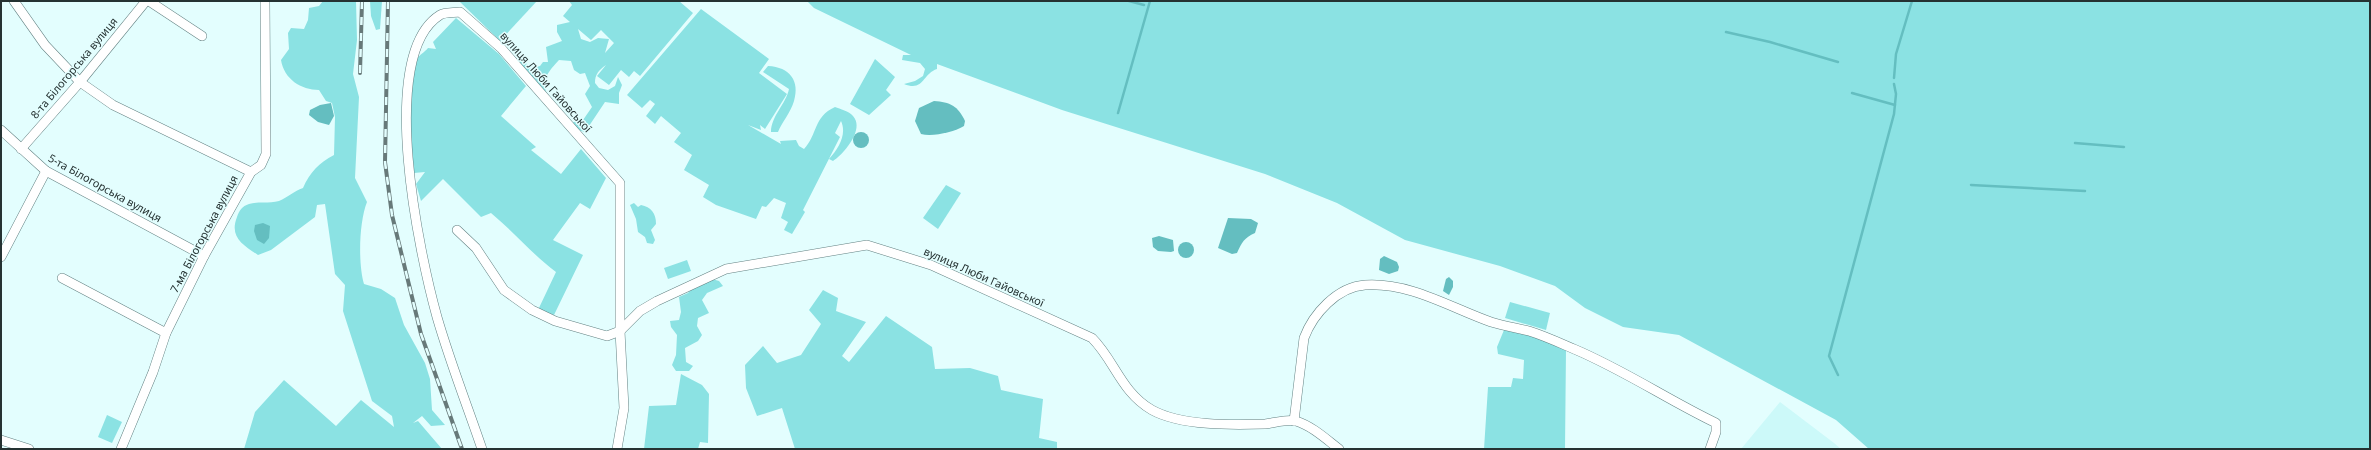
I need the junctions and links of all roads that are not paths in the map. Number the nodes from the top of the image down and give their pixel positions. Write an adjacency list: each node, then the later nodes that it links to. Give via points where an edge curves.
1 (14, 1): 6 (street, via 45,45)
2 (146, 1): 6 (street, 8-та Білогорська вулиця)
3 (149, 1): 5 (street)
4 (264, 1): 10 (street, 7-ма Білогорська вулиця, via 266,154 261,165)
5 (202, 36)
6 (80, 82): 8 (street, 8-та Білогорська вулиця); 10 (street, via 119,108)
7 (1, 130): 8 (street, 5-та Білогорська вулиця)
8 (21, 150): 9 (street, 5-та Білогорська вулиця)
9 (46, 171): 12 (street); 13 (street, 5-та Білогорська вулиця)
10 (251, 172): 13 (street, 7-ма Білогорська вулиця)
11 (457, 230): 16 (street, via 476,248 504,290 532,310 555,321 607,336)
12 (4, 244): 14 (street)
13 (204, 256): 17 (street, 7-ма Білогорська вулиця)
14 (1, 257)
15 (62, 278): 17 (street)
16 (620, 331): 18 (street, вулиця Люби Гайовської, via 640,312 657,301 726,269 867,245 931,265 1092,338 1100,346 1127,390 1152,410 1178,419 1224,424); 22 (street, вулиця Люби Гайовської, via 620,183 501,48 460,12 441,14 430,23 415,47 406,109 406,151 423,259 437,317); 23 (street, вулиця Люби Гайовської, via 624,408)
17 (166, 333): 21 (street, 7-ма Білогорська вулиця)
18 (1294, 421): 24 (street, вулиця Люби Гайовської, via 1315,431); 25 (street, via 1306,332 1320,311 1345,292 1364,285 1398,288 1431,297 1490,321 1539,334 1576,349 1642,381 1677,404 1716,423 1716,432)
19 (1, 440): 20 (street)
20 (29, 449)
21 (121, 449)
22 (482, 449)
23 (616, 449)
24 (1339, 449)
25 (1710, 449)

